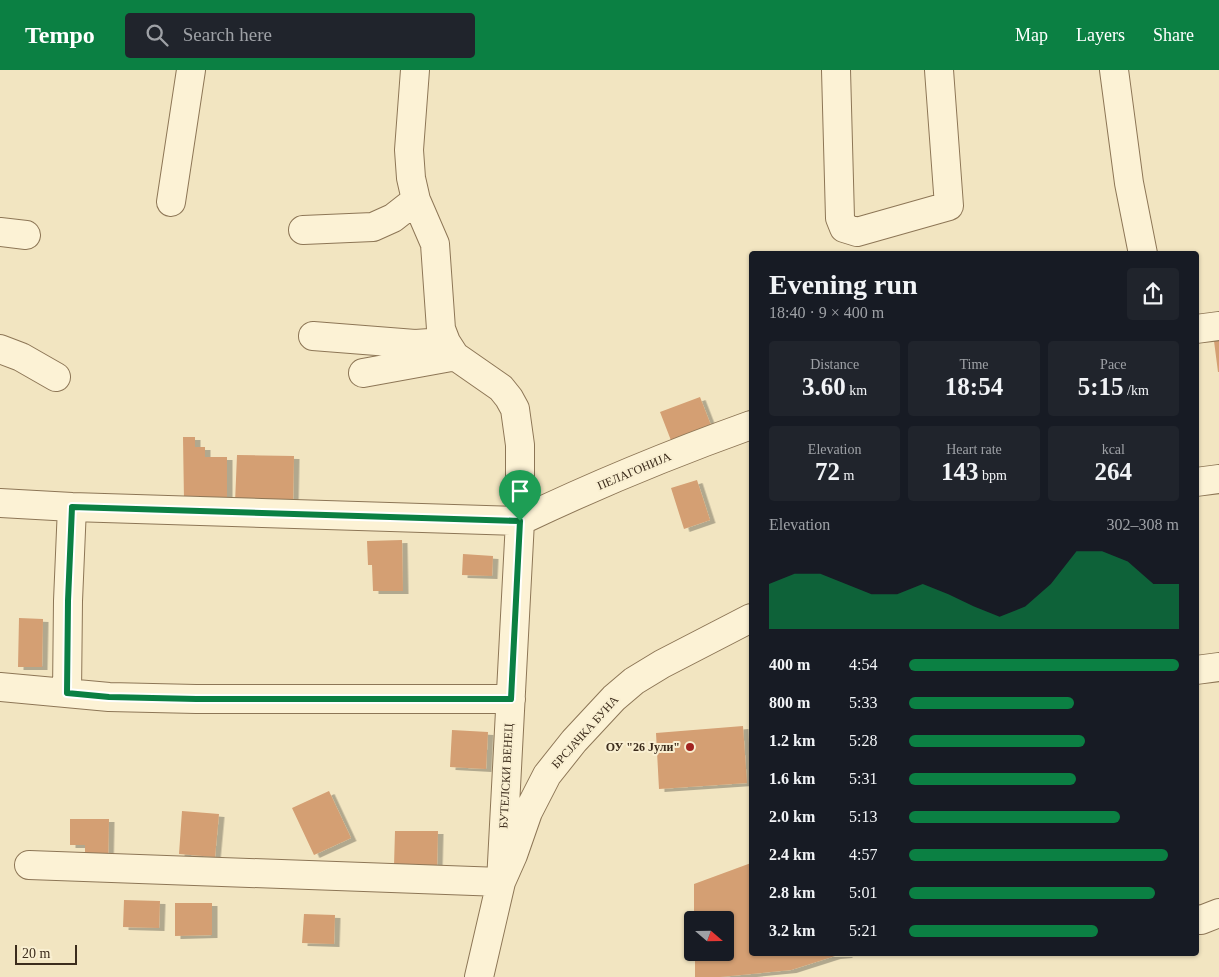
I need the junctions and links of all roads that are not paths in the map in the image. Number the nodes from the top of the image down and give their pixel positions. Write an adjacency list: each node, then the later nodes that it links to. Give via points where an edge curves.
1 (191, 70): 7 (street)
2 (415, 70): 6 (street, via 409,150)
3 (836, 70): 4 (street, via 840,218 844,228 857,232 949,206)
4 (939, 70)
5 (1114, 70): 9 (street, via 1128,183)
6 (416, 200): 8 (street, via 393,218 373,227); 14 (street, via 435,244 441,329)
7 (171, 202)
8 (303, 230)
9 (1142, 251)
10 (1219, 326): 11 (street)
11 (1199, 329)
12 (313, 336): 14 (street)
13 (0, 349): 16 (street)
14 (451, 349): 15 (street); 22 (street, БУТЕЛСКИ ВЕНЕЦ, via 500,388 515,409 520,444)
15 (363, 373)
16 (56, 377)
17 (749, 426): 22 (street, ПЕЛАГОНИЈА, via 695,445)
18 (1219, 479): 19 (street)
19 (1199, 482)
20 (0, 503): 21 (street)
21 (72, 507): 22 (street); 27 (street)
22 (520, 521): 28 (street, БУТЕЛСКИ ВЕНЕЦ)
23 (749, 619): 30 (street, БРСЈАЧКА БУНА, via 662,664 614,698 547,775 528,812)
24 (1219, 667): 25 (street)
25 (1199, 670)
26 (0, 687): 27 (street)
27 (67, 693): 28 (street, via 196,699)
28 (511, 699): 30 (street, БУТЕЛСКИ ВЕНЕЦ)
29 (28, 865): 30 (street)
30 (501, 882): 33 (street, БУТЕЛСКИ ВЕНЕЦ)
31 (1219, 913): 32 (street)
32 (1199, 920)
33 (479, 977)

